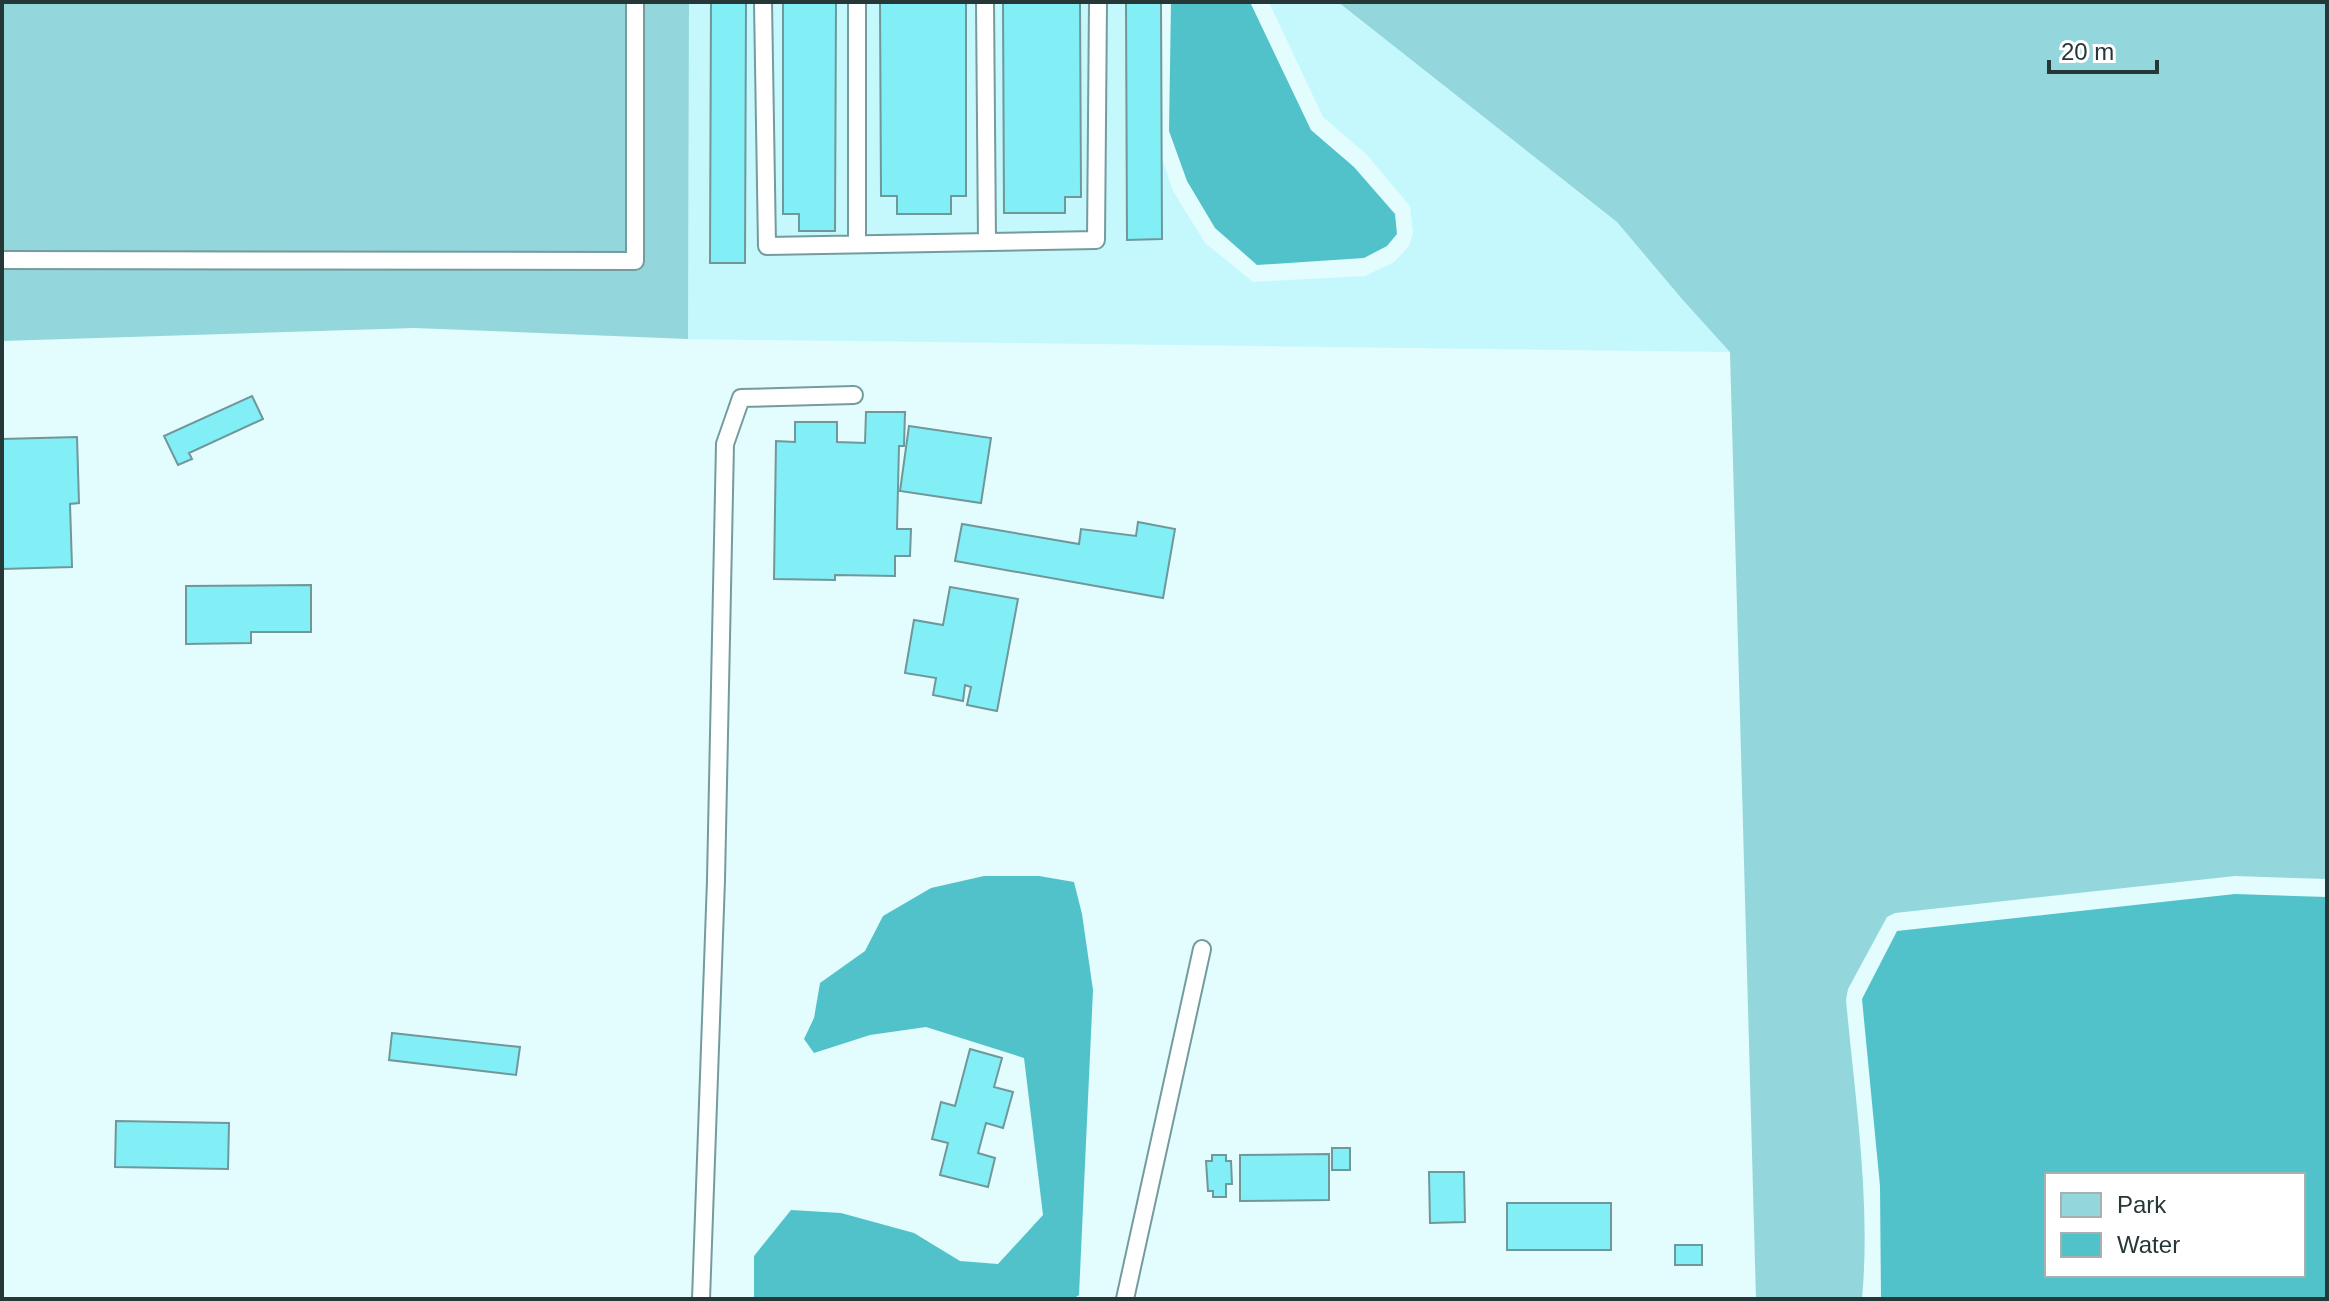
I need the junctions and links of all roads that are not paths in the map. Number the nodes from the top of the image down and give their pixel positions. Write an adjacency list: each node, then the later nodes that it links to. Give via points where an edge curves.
1 (635, 2): 8 (lane, via 635,261)
2 (763, 2): 7 (lane, via 767,246)
3 (857, 2): 7 (lane)
4 (985, 2): 6 (lane)
5 (1098, 2): 6 (lane, via 1096,240)
6 (987, 242): 7 (lane)
7 (857, 244)
8 (2, 260)
9 (854, 395): 11 (lane, via 741,398 725,444)
10 (1202, 949): 12 (lane)
11 (701, 1299)
12 (1125, 1299)

